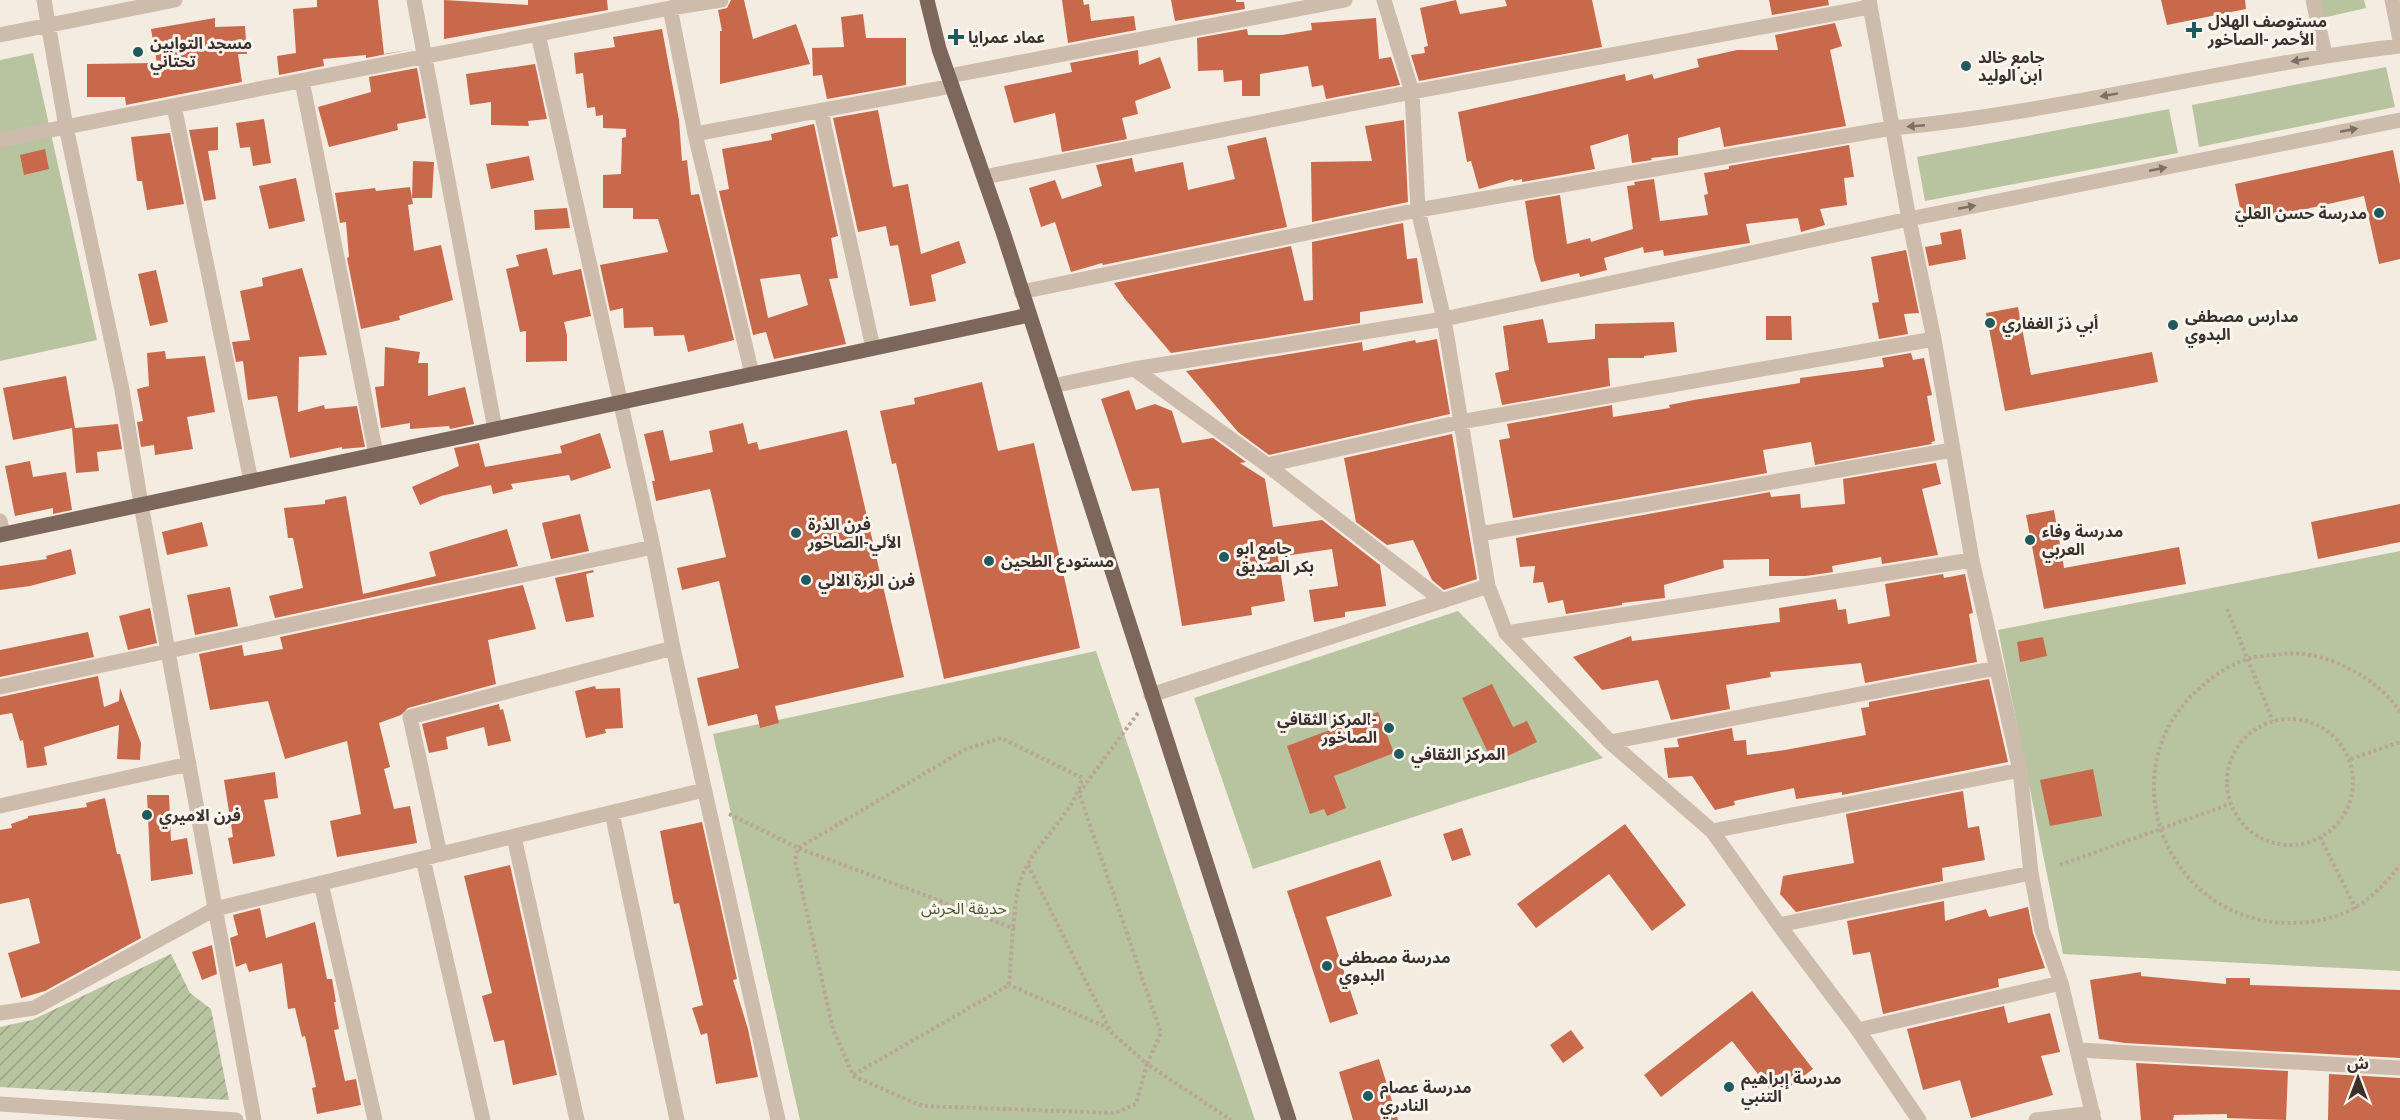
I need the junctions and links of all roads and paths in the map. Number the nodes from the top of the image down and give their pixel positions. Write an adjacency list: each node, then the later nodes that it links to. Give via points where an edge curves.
1 (44, 0): 12 (street)
2 (175, 0): 12 (street)
3 (414, 0): 18 (street)
4 (721, 0): 11 (street)
5 (927, 0): 20 (main road)
6 (1345, 0): 20 (street)
7 (1384, 0): 21 (street)
8 (2313, 0): 17 (street)
9 (2392, 0): 15 (street)
10 (1869, 3): 21 (street); 26 (street)
11 (670, 8): 13 (street); 27 (street)
12 (48, 26): 14 (street); 25 (street)
13 (538, 34): 18 (street); 40 (street)
14 (0, 35)
15 (2400, 40)
16 (2400, 46): 17 (street)
17 (2325, 55): 26 (street, one-way to 26, via 1960,122)
18 (425, 57): 19 (street); 42 (street)
19 (302, 81): 22 (street); 44 (street)
20 (951, 81): 23 (street); 29 (main road)
21 (1412, 92): 29 (street); 30 (street)
22 (174, 106): 25 (street); 46 (street)
23 (821, 111): 27 (street); 36 (street)
24 (2400, 120): 31 (street, one-way to 24)
25 (66, 127): 28 (street); 47 (street, via 122,390)
26 (1892, 128): 30 (street); 31 (street)
27 (695, 134): 38 (street)
28 (0, 140)
29 (984, 177): 32 (main road)
30 (1418, 210): 32 (street); 34 (street)
31 (1910, 219): 34 (street); 35 (street)
32 (1022, 292): 33 (main road)
33 (1029, 315): 36 (main road); 39 (main road)
34 (1444, 319): 37 (street); 41 (street)
35 (1935, 339): 41 (street); 43 (street)
36 (873, 348): 38 (main road)
37 (1134, 369): 39 (street); 45 (street)
38 (752, 374): 40 (main road)
39 (1052, 386): 61 (main road)
40 (621, 402): 42 (main road); 50 (street)
41 (1460, 422): 45 (street); 49 (street)
42 (495, 429): 44 (main road)
43 (1952, 450): 49 (street); 51 (street)
44 (376, 454): 46 (main road)
45 (1267, 465): 53 (street)
46 (251, 481): 47 (main road)
47 (141, 504): 48 (main road); 57 (street)
48 (1, 530)
49 (1480, 534): 52 (street)
50 (654, 547): 56 (street); 57 (street)
51 (1972, 560): 55 (street); 59 (street)
52 (1488, 586): 53 (street); 55 (street)
53 (1443, 601): 61 (street)
54 (2227, 609): 58 (path)
55 (1506, 633): 64 (street)
56 (673, 648): 70 (street); 79 (street, via 410,717)
57 (168, 651): 60 (street); 67 (street)
58 (2248, 659): 62 (path, via 2287,653 2327,658 2364,675); 63 (path); 74 (path, via 2216,674 2188,697 2168,726 2156,759 2153,795)
59 (1996, 668): 64 (street); 68 (street)
60 (0, 687)
61 (1151, 695): 69 (path); 109 (main road)
62 (2400, 712)
63 (2273, 721): 66 (path, via 2296,719 2319,726 2337,740); 71 (path, via 2249,733 2233,753 2226,778)
64 (1610, 742): 75 (street)
65 (2400, 742): 66 (path)
66 (2350, 759): 77 (path, via 2353,782 2349,804 2337,823)
67 (189, 764): 72 (street); 86 (street)
68 (2020, 770): 75 (street); 84 (street)
69 (1078, 793): 78 (path, via 1082,778 1001,738 966,749); 81 (path); 96 (path, via 1161,1033)
70 (706, 797): 73 (street); 78 (path); 107 (street)
71 (2230, 804): 74 (path); 77 (path, via 2257,837 2278,844 2300,844)
72 (0, 806)
73 (612, 813): 76 (street); 106 (street)
74 (2159, 830): 83 (path); 87 (path, via 2176,864 2202,893 2236,913 2273,923 2312,922)
75 (1712, 831): 88 (street)
76 (514, 837): 79 (street); 105 (street)
77 (2320, 837): 87 (path)
78 (798, 849): 89 (path); 98 (path, via 795,860 832,1029)
79 (440, 854): 80 (street)
80 (423, 859): 85 (street); 104 (street)
81 (1028, 864): 89 (path, via 1019,882); 94 (path)
82 (2400, 865): 87 (path, via 2383,887)
83 (2060, 866)
84 (2031, 873): 88 (street); 90 (street, via 2042,930)
85 (321, 883): 86 (street); 103 (street)
86 (215, 909): 92 (street, via 34,1008); 102 (street)
87 (2356, 909)
88 (1779, 925): 93 (street)
89 (1013, 928): 91 (path)
90 (2061, 983): 93 (street); 95 (street)
91 (1009, 985): 94 (path); 98 (path)
92 (0, 1013)
93 (1858, 1030): 110 (street)
94 (1111, 1032): 96 (path)
95 (2079, 1050): 97 (street); 100 (street)
96 (1147, 1064): 98 (path, via 1136,1104 1115,1113 922,1106); 108 (path)
97 (2400, 1068)
98 (853, 1075)
99 (0, 1104): 101 (street)
100 (2093, 1117): 111 (street)
101 (236, 1120)
102 (254, 1120)
103 (375, 1120)
104 (483, 1120)
105 (577, 1120)
106 (677, 1120)
107 (778, 1120)
108 (1231, 1120)
109 (1289, 1120)
110 (1919, 1120)
111 (2036, 1120)

